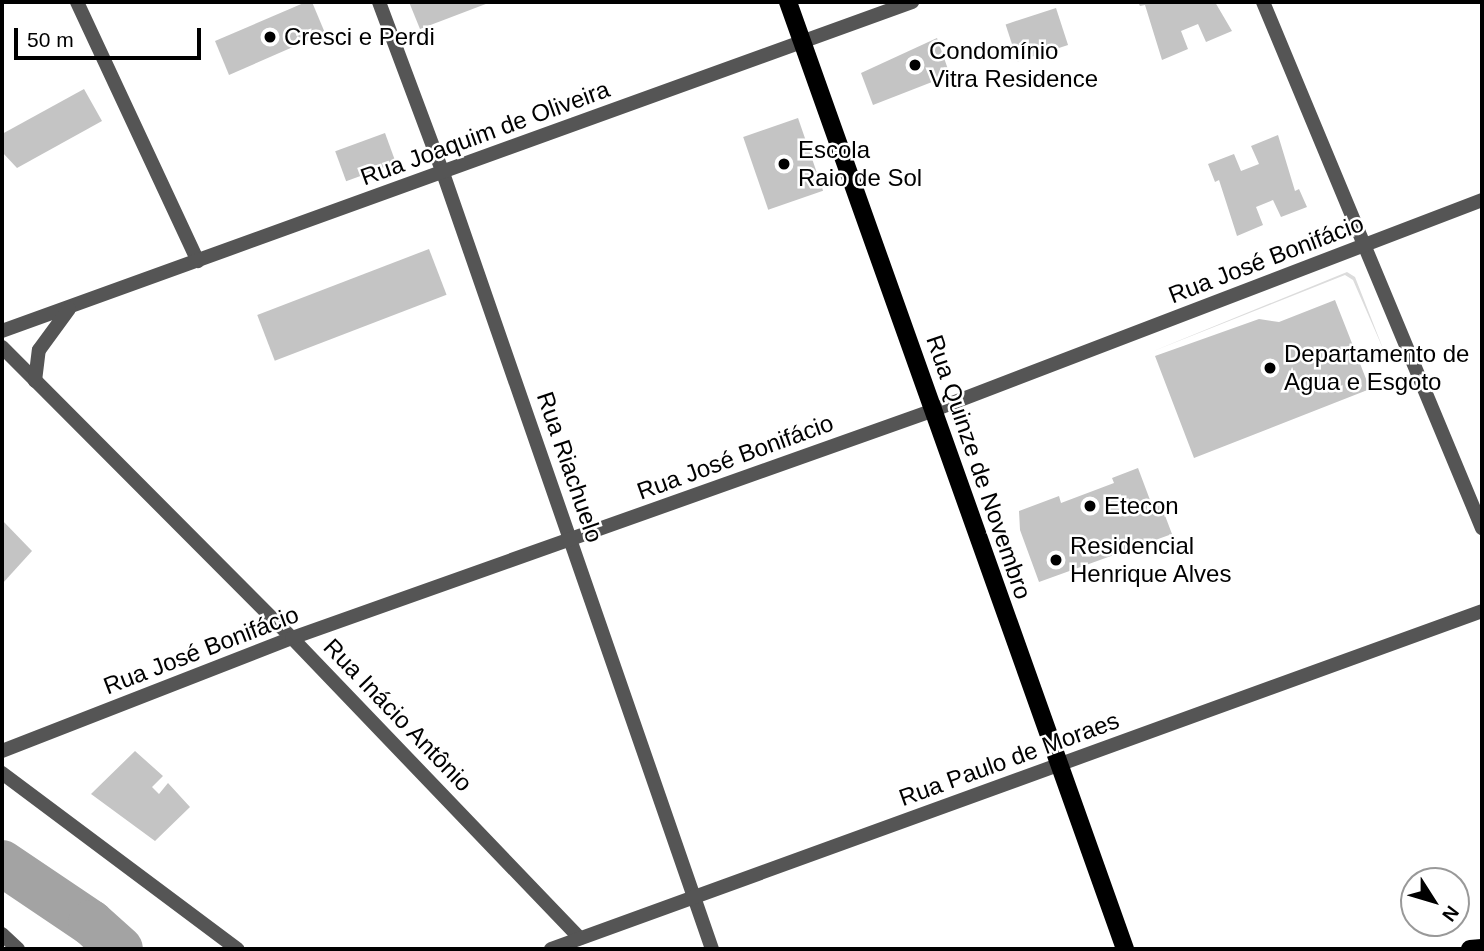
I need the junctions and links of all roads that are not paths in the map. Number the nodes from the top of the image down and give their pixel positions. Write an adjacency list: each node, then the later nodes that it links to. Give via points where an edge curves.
1 (77, 2): 10 (street)
2 (379, 2): 7 (street, Rua Riachuelo)
3 (788, 2): 6 (main road, Rua Quinze de Novembro)
4 (912, 2): 6 (street, Rua Joaquim de Oliveira)
5 (1263, 2): 9 (street)
6 (802, 42): 7 (street, Rua Joaquim de Oliveira); 15 (main road, Rua Quinze de Novembro)
7 (443, 173): 10 (street, Rua Joaquim de Oliveira); 17 (street, Rua Riachuelo)
8 (1482, 200): 9 (street, Rua José Bonifácio)
9 (1366, 244): 15 (street, Rua José Bonifácio); 16 (street)
10 (198, 261): 11 (street, Rua Joaquim de Oliveira)
11 (72, 306): 12 (street, Rua Joaquim de Oliveira); 14 (street, Rua Joaquim de Oliveira, via 51,327 39,350)
12 (2, 331)
13 (2, 347): 14 (street, Rua Inácio Antônio)
14 (35, 381): 19 (street, Rua Inácio Antônio)
15 (934, 410): 17 (street, Rua José Bonifácio); 21 (main road, Rua Quinze de Novembro)
16 (1482, 528)
17 (572, 540): 19 (street, Rua José Bonifácio); 23 (street, Rua Riachuelo)
18 (1482, 611): 21 (street, Rua Paulo de Moraes)
19 (292, 638): 20 (street, Rua José Bonifácio); 25 (street, Rua Inácio Antônio)
20 (2, 751)
21 (1058, 766): 23 (street, Rua Paulo de Moraes); 31 (main road, Rua Quinze de Novembro)
22 (2, 773): 28 (street)
23 (693, 896): 25 (street, Rua Paulo de Moraes); 30 (street, Rua Riachuelo)
24 (2, 934): 27 (street)
25 (580, 938): 29 (street, Rua Paulo de Moraes)
26 (1482, 947): 32 (main road)
27 (18, 949)
28 (237, 949)
29 (551, 949)
30 (712, 949)
31 (1125, 949)
32 (1470, 949)

